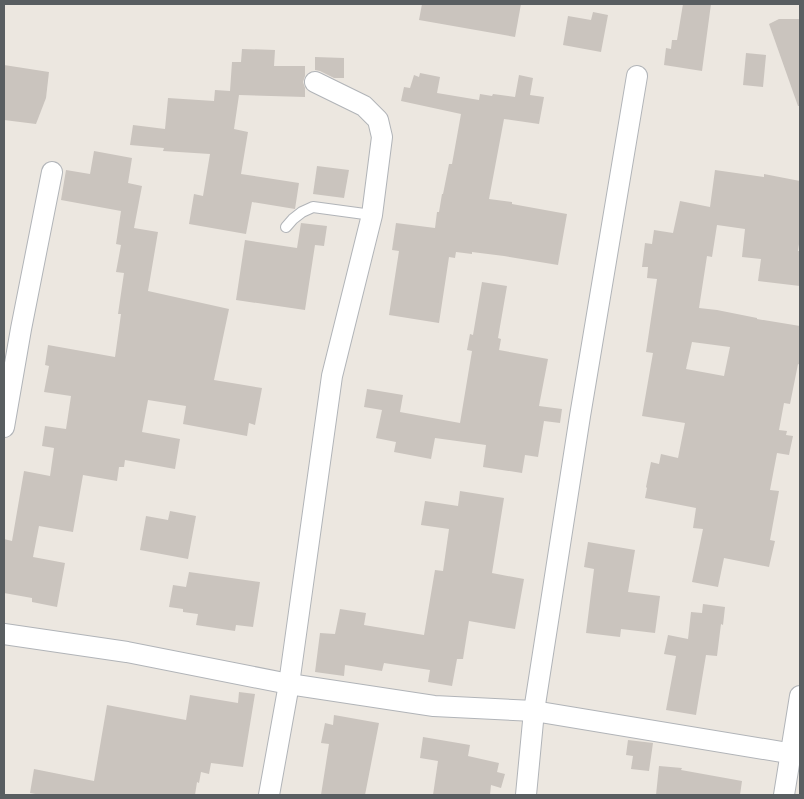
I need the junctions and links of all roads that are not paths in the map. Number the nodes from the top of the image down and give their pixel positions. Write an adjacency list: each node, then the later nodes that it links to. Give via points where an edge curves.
1 (637, 76): 10 (street)
2 (315, 82): 4 (street, via 364,106 378,120 382,137)
3 (52, 172): 6 (street)
4 (372, 215): 5 (lane, via 312,207); 8 (street, via 332,376)
5 (286, 227)
6 (4, 427)
7 (4, 634): 8 (street, via 127,652)
8 (288, 684): 10 (street, via 434,706); 12 (street)
9 (800, 696): 11 (street)
10 (534, 711): 11 (street); 13 (street)
11 (796, 754): 14 (street)
12 (268, 795)
13 (526, 795)
14 (784, 795)

